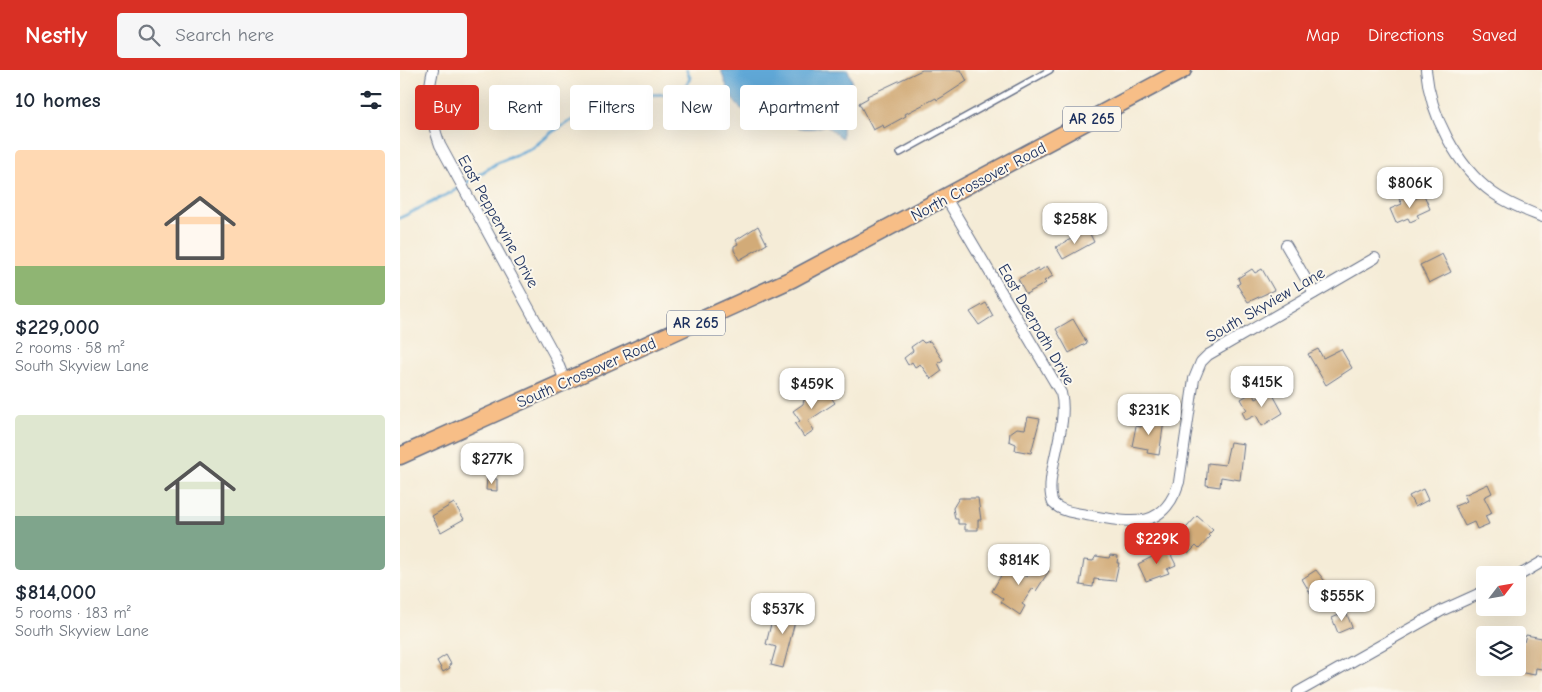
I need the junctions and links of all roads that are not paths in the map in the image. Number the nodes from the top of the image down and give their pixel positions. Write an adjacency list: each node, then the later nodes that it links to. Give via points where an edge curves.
1 (433, 70): 12 (street, East Peppervine Drive, via 430,112 440,145 556,356)
2 (1050, 70): 5 (lane)
3 (1183, 70): 6 (main road, North Crossover Road / AR 265)
4 (1426, 70): 7 (street, via 1434,109 1472,174 1506,201)
5 (900, 153)
6 (946, 198): 10 (main road, North Crossover Road / AR 265); 14 (street, East Deerpath Drive, via 1061,393 1064,415 1050,489)
7 (1542, 217)
8 (1286, 245): 11 (street)
9 (1375, 258): 11 (street, South Skyview Lane)
10 (826, 262): 12 (main road, South Crossover Road / AR 265)
11 (1314, 293): 14 (street, South Skyview Lane, via 1216,349 1201,362 1194,378 1180,482 1164,512 1138,522 1125,521 1065,511)
12 (565, 381): 13 (main road, South Crossover Road / AR 265)
13 (400, 456)
14 (1053, 503)
15 (1542, 562): 16 (street)
16 (1526, 571)
17 (1476, 595): 18 (street, via 1443,610)
18 (1298, 692)

